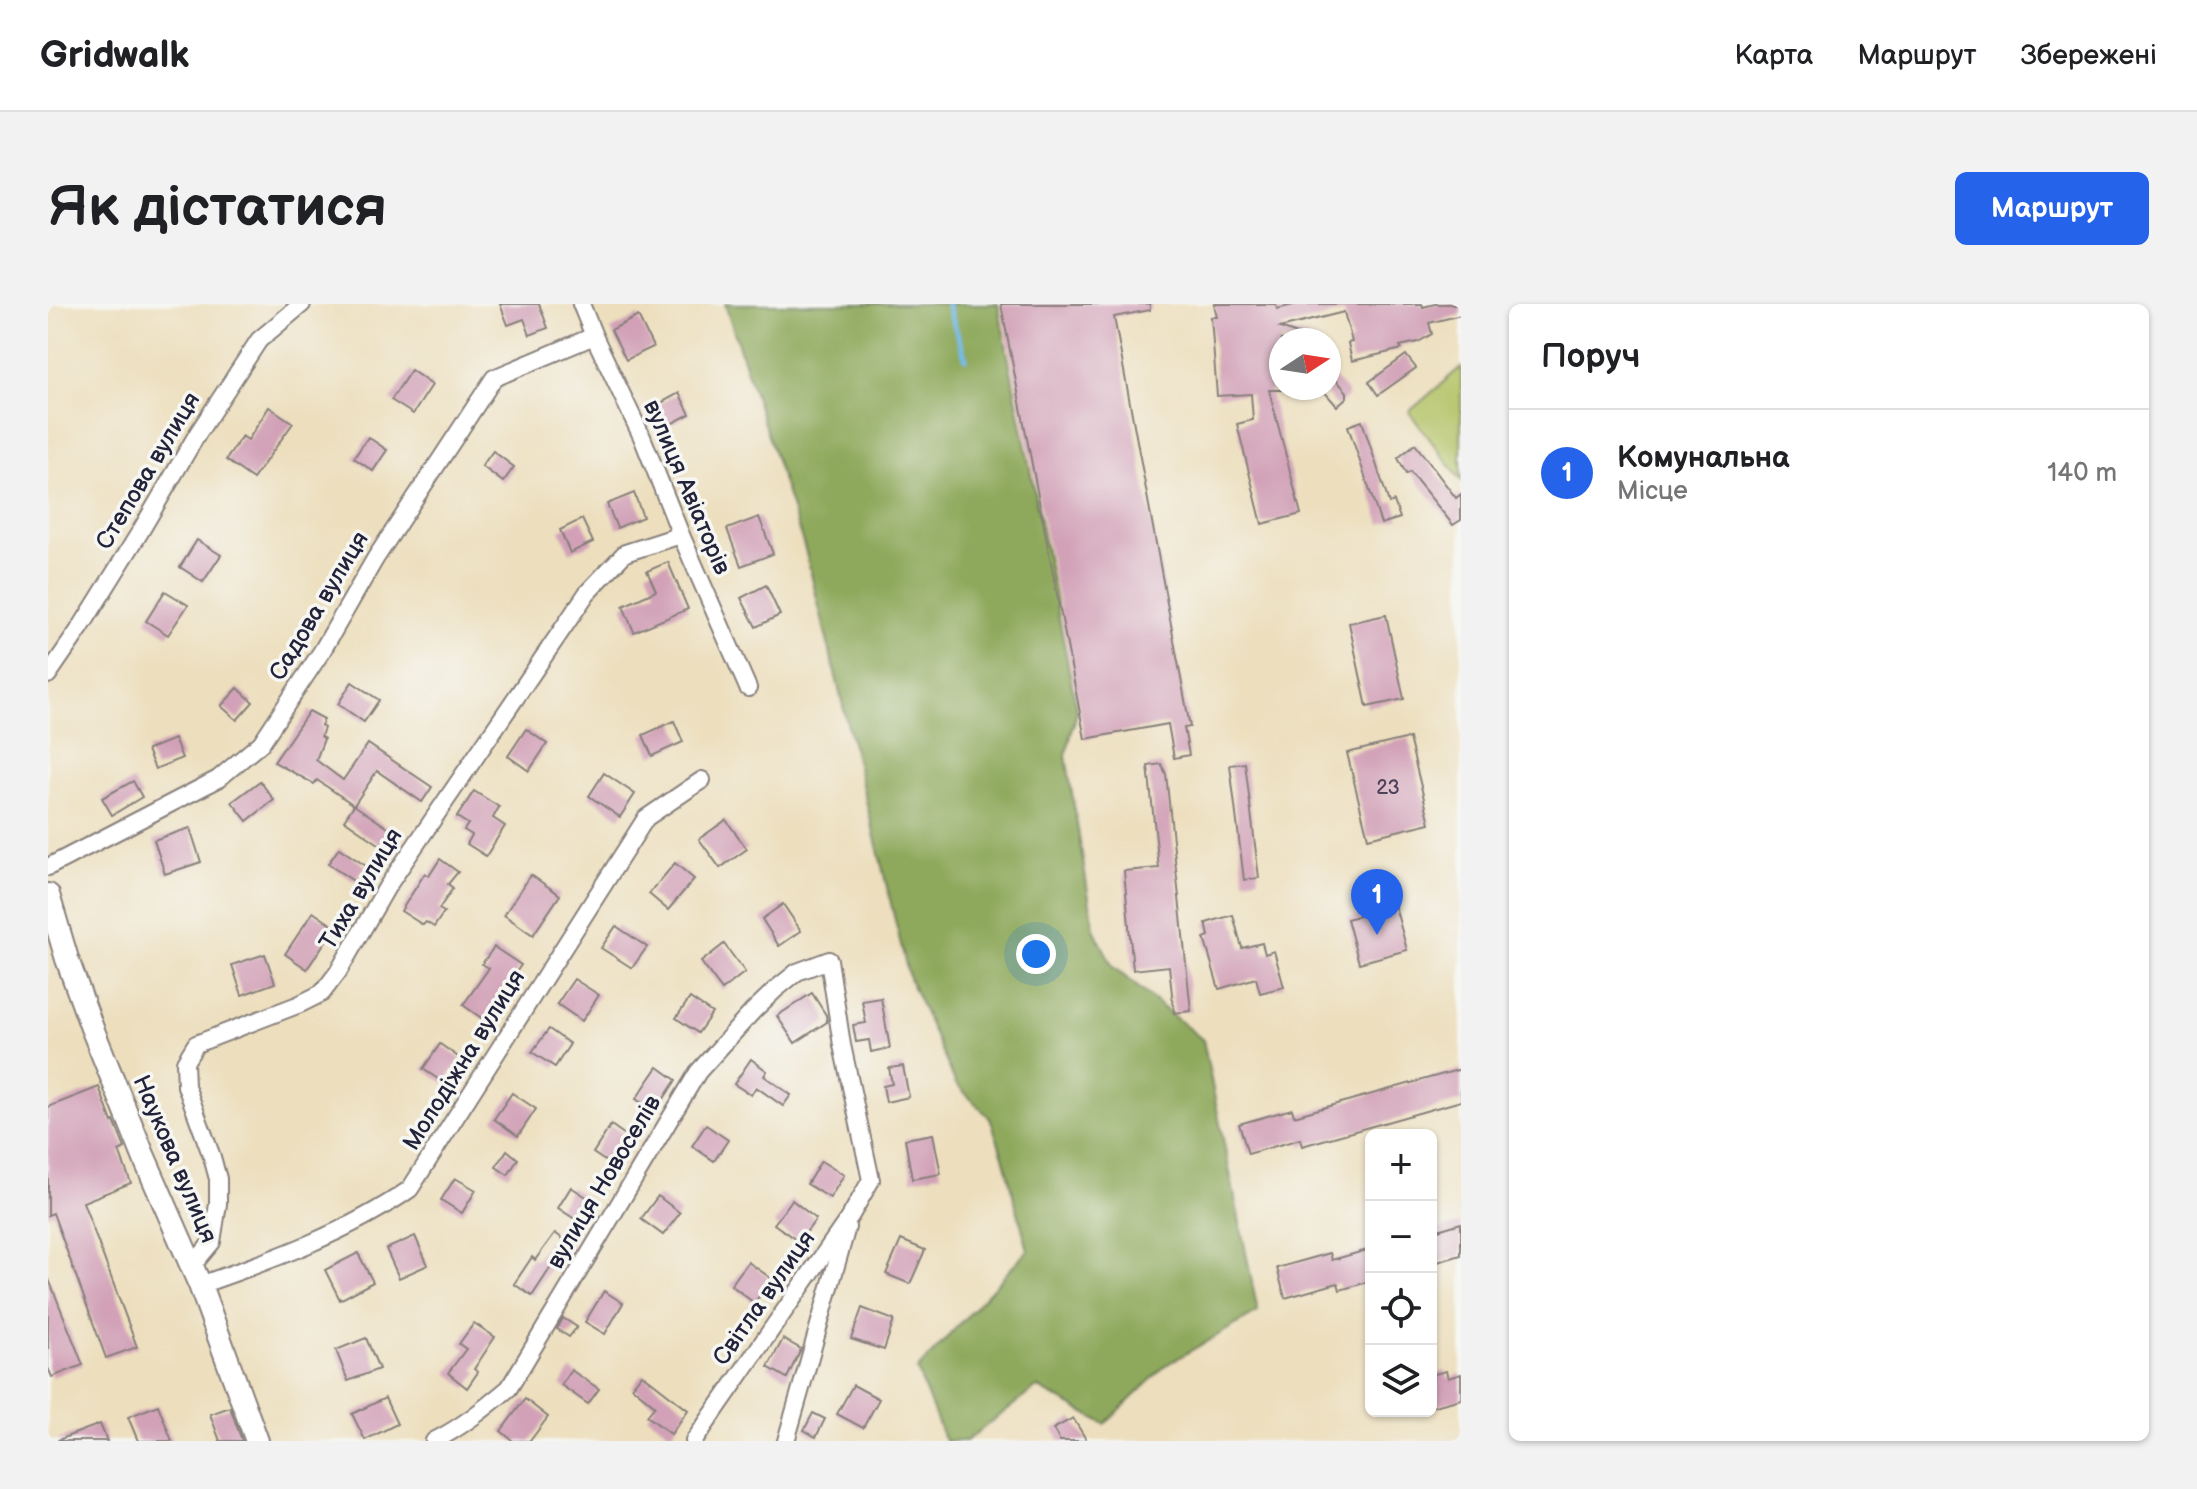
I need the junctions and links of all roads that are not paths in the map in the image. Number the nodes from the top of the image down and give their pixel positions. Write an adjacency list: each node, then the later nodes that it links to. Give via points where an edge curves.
1 (302, 304): 5 (street, Степова вулиця, via 259,340)
2 (581, 304): 3 (street, вулиця Авіаторів)
3 (594, 336): 4 (street, вулиця Авіаторів); 8 (street, Садова вулиця, via 494,378 261,743 218,779)
4 (681, 535): 6 (street, вулиця Авіаторів); 12 (street, Тиха вулиця, via 625,553 587,593 387,887 322,993 196,1044 190,1053 186,1086 218,1179 212,1242)
5 (48, 675)
6 (748, 688)
7 (702, 780): 12 (street, Молодіжна вулиця, via 646,818 410,1189 272,1260)
8 (48, 867)
9 (48, 895): 12 (street, Наукова вулиця, via 92,1028)
10 (829, 960): 11 (street, Світла вулиця, via 871,1180); 14 (street, вулиця Новоселів, via 797,972 776,989 698,1072 509,1388)
11 (851, 1215): 15 (street, Світла вулиця); 16 (street)
12 (196, 1276): 13 (street, Наукова вулиця)
13 (257, 1441)
14 (434, 1441)
15 (694, 1441)
16 (786, 1441)

